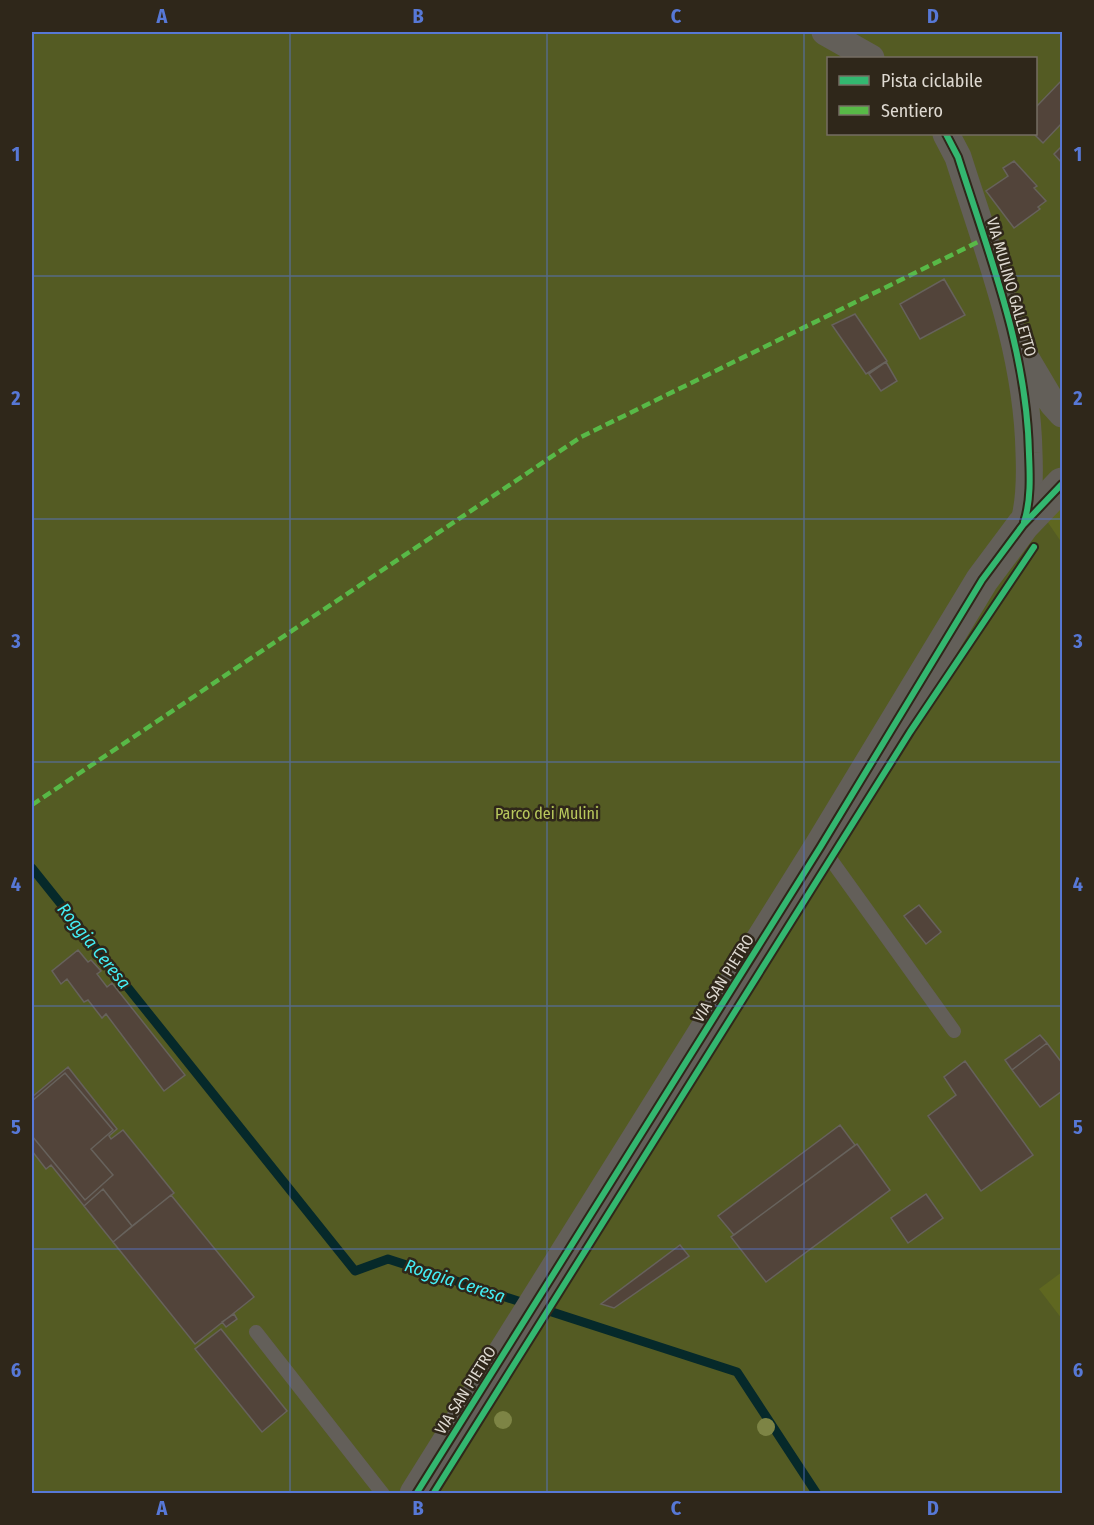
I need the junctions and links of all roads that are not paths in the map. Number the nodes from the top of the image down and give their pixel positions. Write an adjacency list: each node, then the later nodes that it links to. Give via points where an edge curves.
1 (825, 32): 2 (street)
2 (869, 57)
3 (947, 135): 4 (street, VIA MULINO GALLETTO, via 958,157)
4 (1017, 343): 5 (street, VIA MULINO GALLETTO); 7 (street, VIA MULINO GALLETTO, via 1029,435 1028,504)
5 (1062, 414)
6 (1062, 484): 7 (street, VIA SAN PIETRO)
7 (1023, 525): 8 (street, VIA SAN PIETRO, via 982,580)
8 (821, 846): 9 (lane); 12 (street, VIA SAN PIETRO)
9 (954, 1031)
10 (256, 1332): 11 (lane)
11 (383, 1494)
12 (417, 1494)

